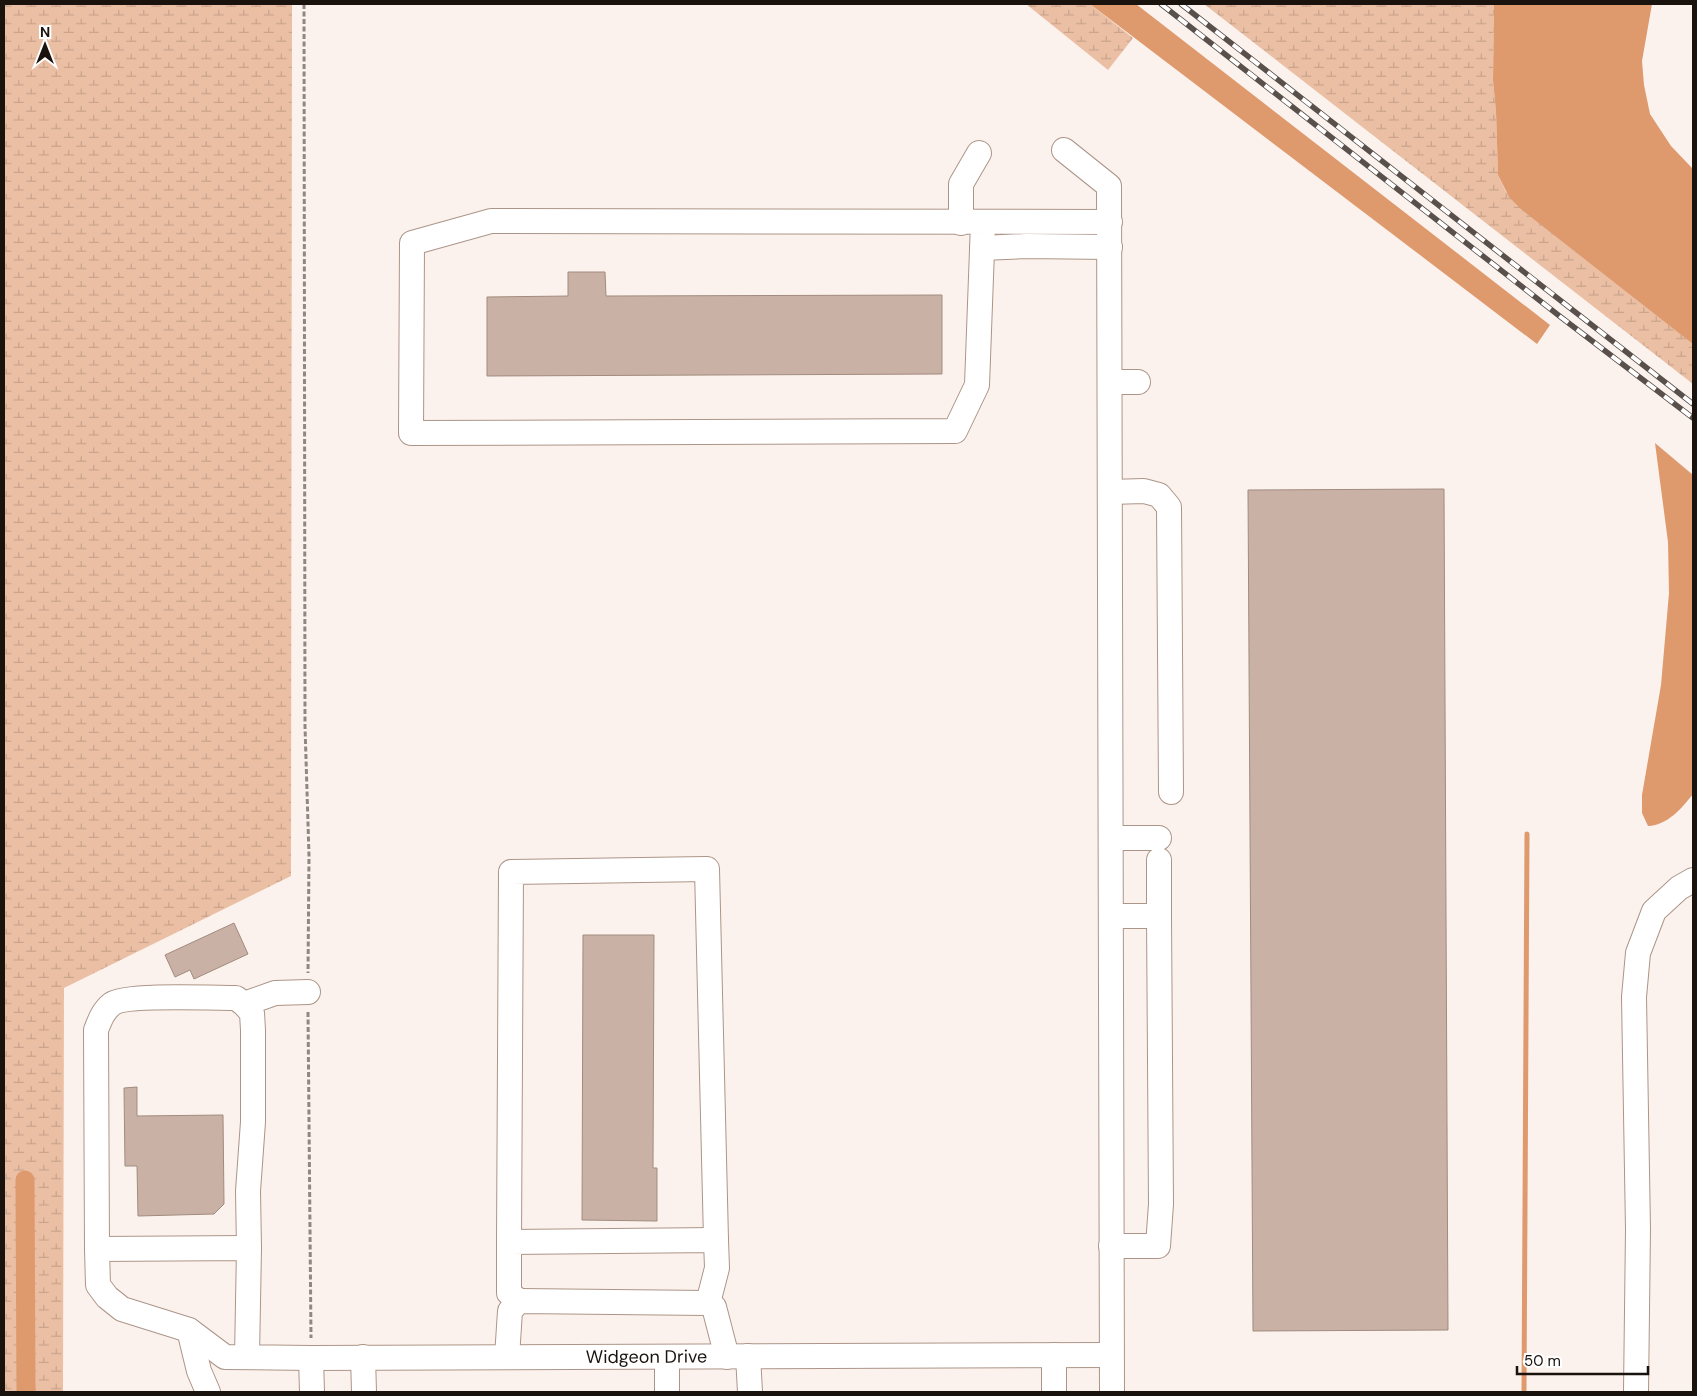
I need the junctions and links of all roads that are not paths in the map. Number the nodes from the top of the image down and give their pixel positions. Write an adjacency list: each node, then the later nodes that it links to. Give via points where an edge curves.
1 (1064, 150): 3 (street, via 1109,186)
2 (979, 153): 4 (street, via 961,184)
3 (1110, 222): 4 (street); 5 (street)
4 (972, 223): 6 (street); 6 (street, via 491,221 412,243 411,433 955,432 977,385)
5 (1110, 247): 6 (street); 7 (street)
6 (982, 248)
7 (1110, 382): 8 (street); 9 (street)
8 (1138, 382)
9 (1110, 492): 10 (street, via 1144,491 1159,495 1169,507); 11 (street)
10 (1171, 792)
11 (1111, 838): 13 (street); 14 (street, via 1159,849)
12 (1693, 880): 40 (street, via 1654,911 1638,953 1634,997 1638,1229)
13 (1111, 916): 14 (street); 19 (street)
14 (1159, 916): 19 (street, via 1162,1204 1158,1246)
15 (308, 992): 16 (street, via 275,993)
16 (244, 1004): 20 (street, via 252,1013 253,1030); 21 (street, Widgeon Drive, via 236,998 136,998 113,1003 102,1014 96,1030)
17 (716, 1240): 18 (street); 18 (street, via 707,869 511,872); 23 (street, via 717,1268)
18 (509, 1242): 22 (street, via 509,1294)
19 (1111, 1246): 26 (street)
20 (248, 1248): 21 (street); 29 (street)
21 (97, 1249): 24 (street, Widgeon Drive, via 98,1285 106,1297 122,1309)
22 (518, 1301): 23 (street); 31 (street, via 510,1311)
23 (708, 1303): 28 (street, via 714,1307)
24 (189, 1330): 29 (street, Widgeon Drive, via 225,1357); 33 (street)
25 (1054, 1355): 26 (street, Widgeon Drive); 28 (street, Widgeon Drive); 38 (street)
26 (1111, 1355): 39 (street)
27 (667, 1356): 28 (street, Widgeon Drive); 31 (street, Widgeon Drive); 36 (street)
28 (738, 1356): 37 (street)
29 (247, 1357): 32 (street, Widgeon Drive)
30 (363, 1357): 31 (street, Widgeon Drive); 32 (street, Widgeon Drive); 35 (street)
31 (507, 1357)
32 (311, 1358): 34 (street)
33 (208, 1392)
34 (312, 1392)
35 (364, 1392)
36 (667, 1392)
37 (750, 1392)
38 (1054, 1392)
39 (1112, 1392)
40 (1636, 1392)

